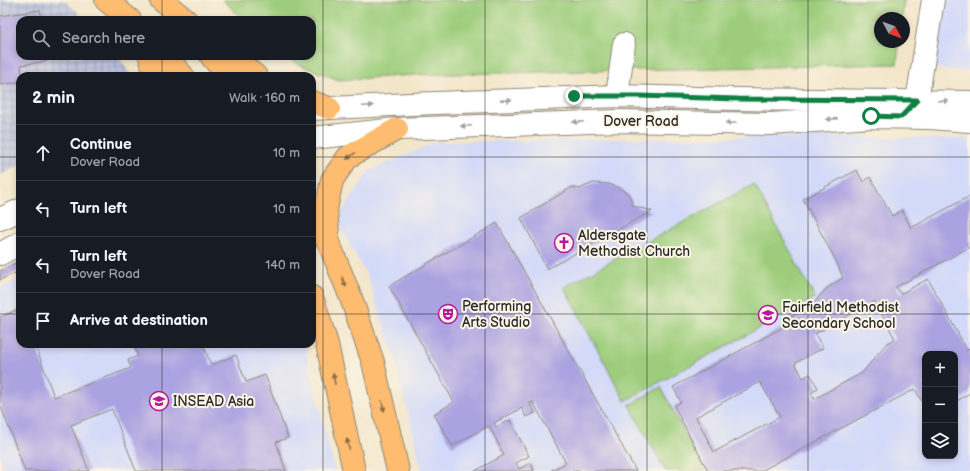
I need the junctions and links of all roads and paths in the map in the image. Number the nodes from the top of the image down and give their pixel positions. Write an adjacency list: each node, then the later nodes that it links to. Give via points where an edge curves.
1 (106, 0): 4 (main road)
2 (160, 0): 5 (main road); 6 (main road)
3 (933, 0): 19 (street)
4 (125, 16)
5 (174, 16)
6 (181, 16)
7 (624, 44): 16 (street)
8 (151, 60): 12 (main road)
9 (169, 60): 13 (main road)
10 (214, 60): 14 (main road)
11 (236, 60): 15 (main road)
12 (154, 72)
13 (179, 72)
14 (225, 72)
15 (251, 72)
16 (617, 96): 18 (street, Dover Road, one-way to 16); 19 (street, Dover Road, via 738,99)
17 (970, 102): 19 (street, Dover Road, one-way to 17)
18 (318, 106)
19 (923, 109): 20 (street, Dover Road); 21 (street, Dover Road, one-way to 21, via 901,117 871,116 770,124 639,120)
20 (970, 121)
21 (397, 129): 22 (street, Dover Road); 27 (main road, one-way to 27, via 348,157 332,180 326,209)
22 (316, 138)
23 (16, 212): 25 (street)
24 (316, 218): 27 (main road)
25 (0, 219)
26 (16, 245): 28 (street)
27 (330, 246): 31 (main road, one-way to 31, via 373,362)
28 (0, 254)
29 (316, 310): 30 (main road, one-way to 29, via 327,344)
30 (354, 471)
31 (398, 471)

